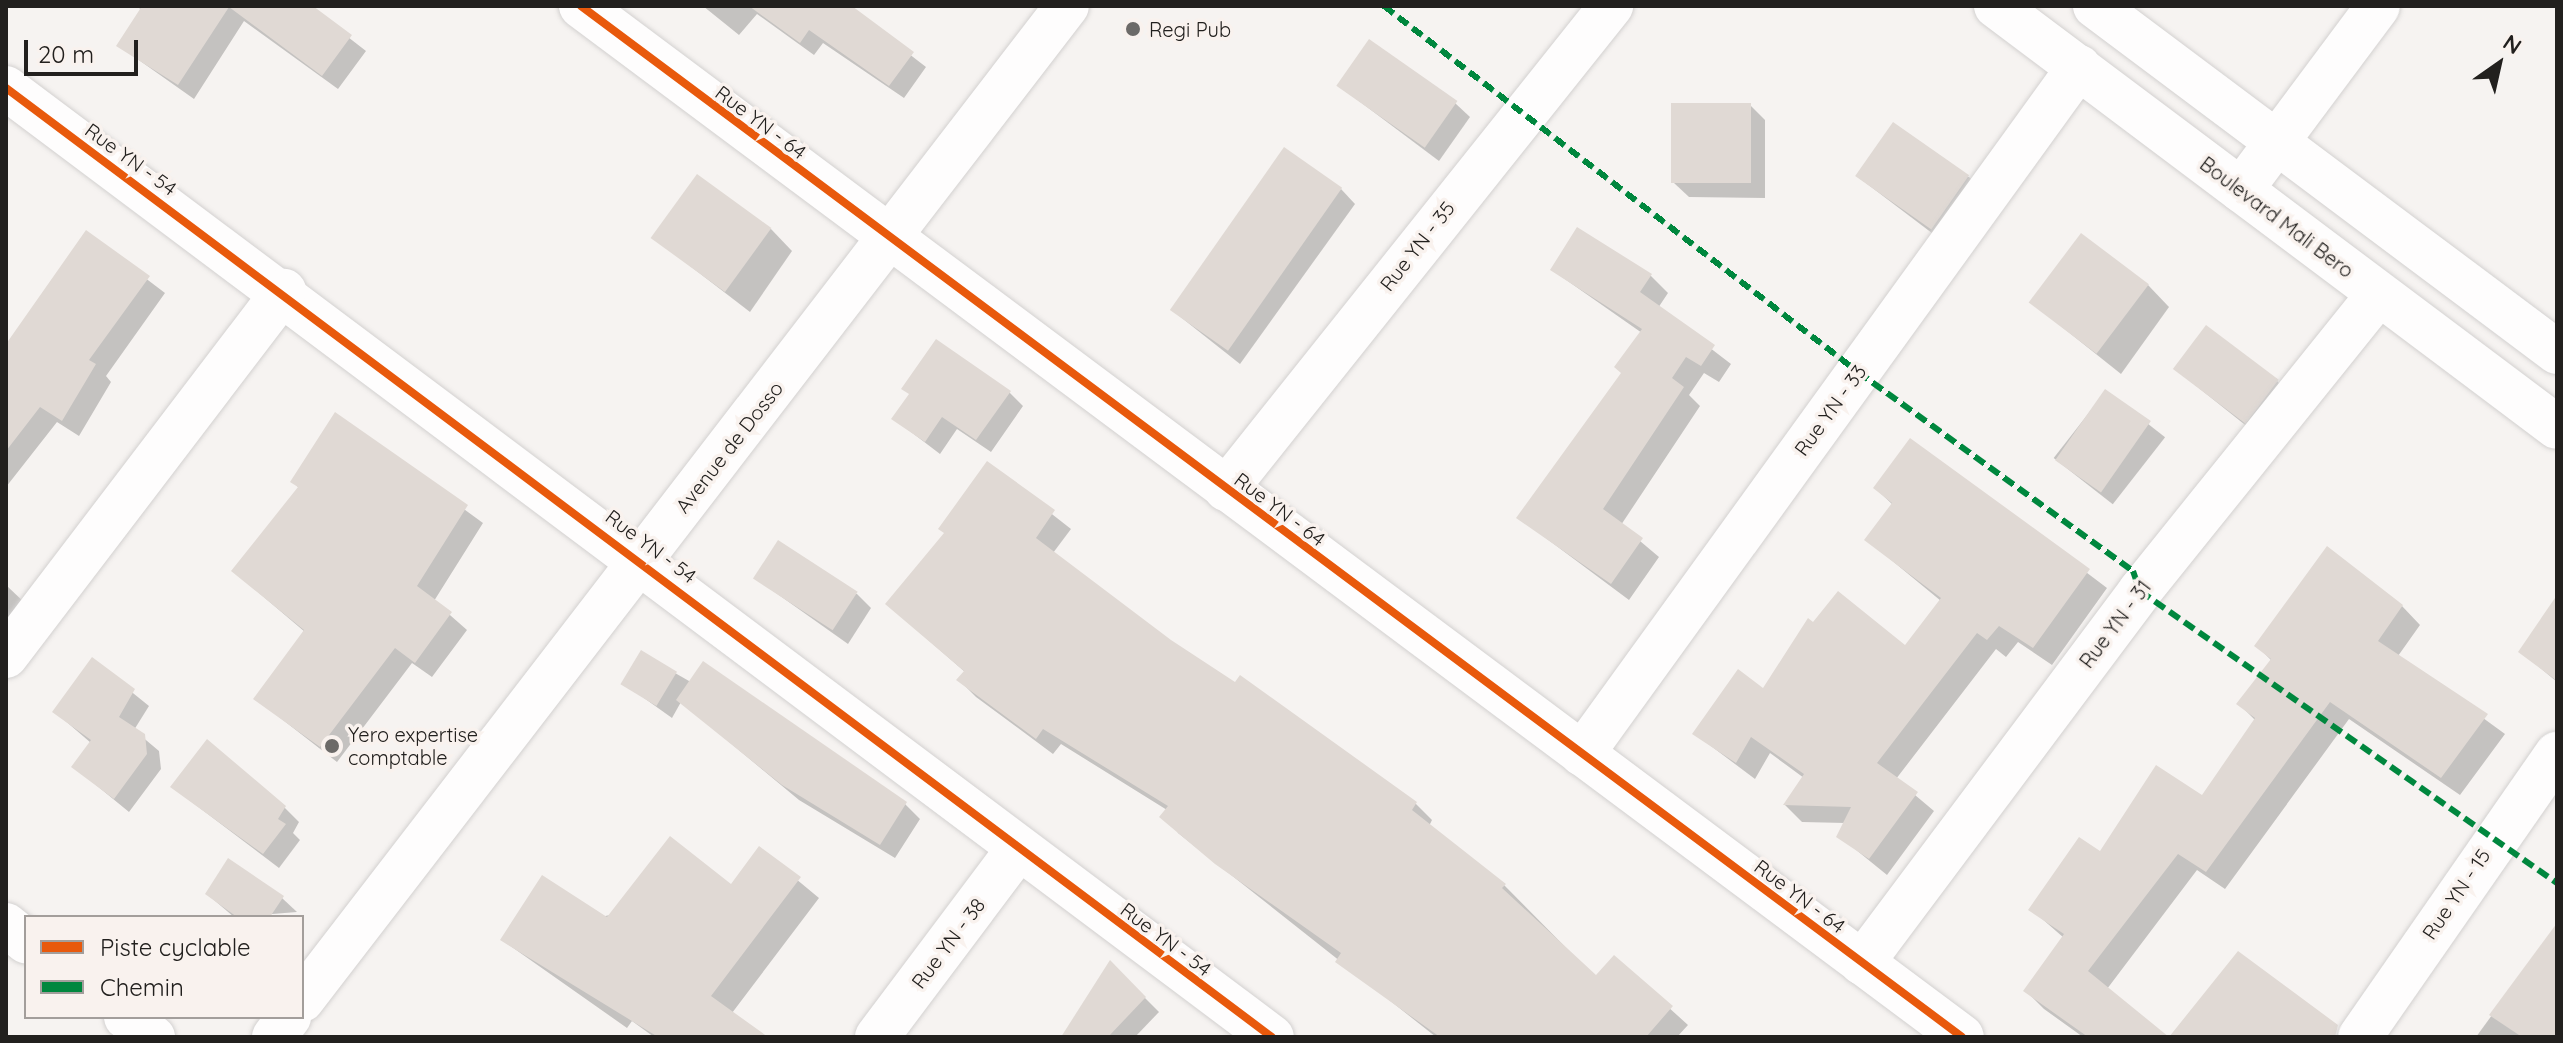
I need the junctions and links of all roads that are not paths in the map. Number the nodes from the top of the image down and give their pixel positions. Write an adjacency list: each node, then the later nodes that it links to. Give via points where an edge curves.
1 (581, 6): 11 (street, Rue YN - 64)
2 (1067, 6): 11 (street, Avenue de Dosso)
3 (1611, 6): 16 (street, Rue YN - 35)
4 (1996, 6): 7 (street, Boulevard Mali Bero)
5 (2095, 6): 9 (street)
6 (2378, 6): 9 (street)
7 (2079, 67): 10 (street, Boulevard Mali Bero); 19 (street, Rue YN - 33)
8 (6, 88): 12 (street, Rue YN - 54)
9 (2277, 142): 10 (street); 14 (street)
10 (2241, 190): 13 (street, Boulevard Mali Bero)
11 (890, 239): 16 (street, Rue YN - 64); 17 (street, Avenue de Dosso)
12 (284, 291): 17 (street, Rue YN - 54); 18 (street)
13 (2379, 294): 15 (street, Boulevard Mali Bero); 24 (street, Rue YN - 31, via 2140,591)
14 (2557, 352)
15 (2557, 427)
16 (1226, 489): 19 (street, Rue YN - 64)
17 (643, 559): 21 (street, Rue YN - 54); 25 (street, Avenue de Dosso)
18 (6, 656)
19 (1582, 754): 24 (street, Rue YN - 64)
20 (2557, 754): 33 (street, Rue YN - 15)
21 (1018, 849): 30 (street, Rue YN - 38); 31 (street, Rue YN - 54)
22 (6, 925): 23 (street)
23 (24, 939)
24 (1862, 963): 32 (street, Rue YN - 64)
25 (304, 997)
26 (129, 1019): 28 (street)
27 (288, 1019): 29 (street)
28 (153, 1037)
29 (274, 1037)
30 (877, 1037)
31 (1272, 1037)
32 (1962, 1037)
33 (2360, 1037)

